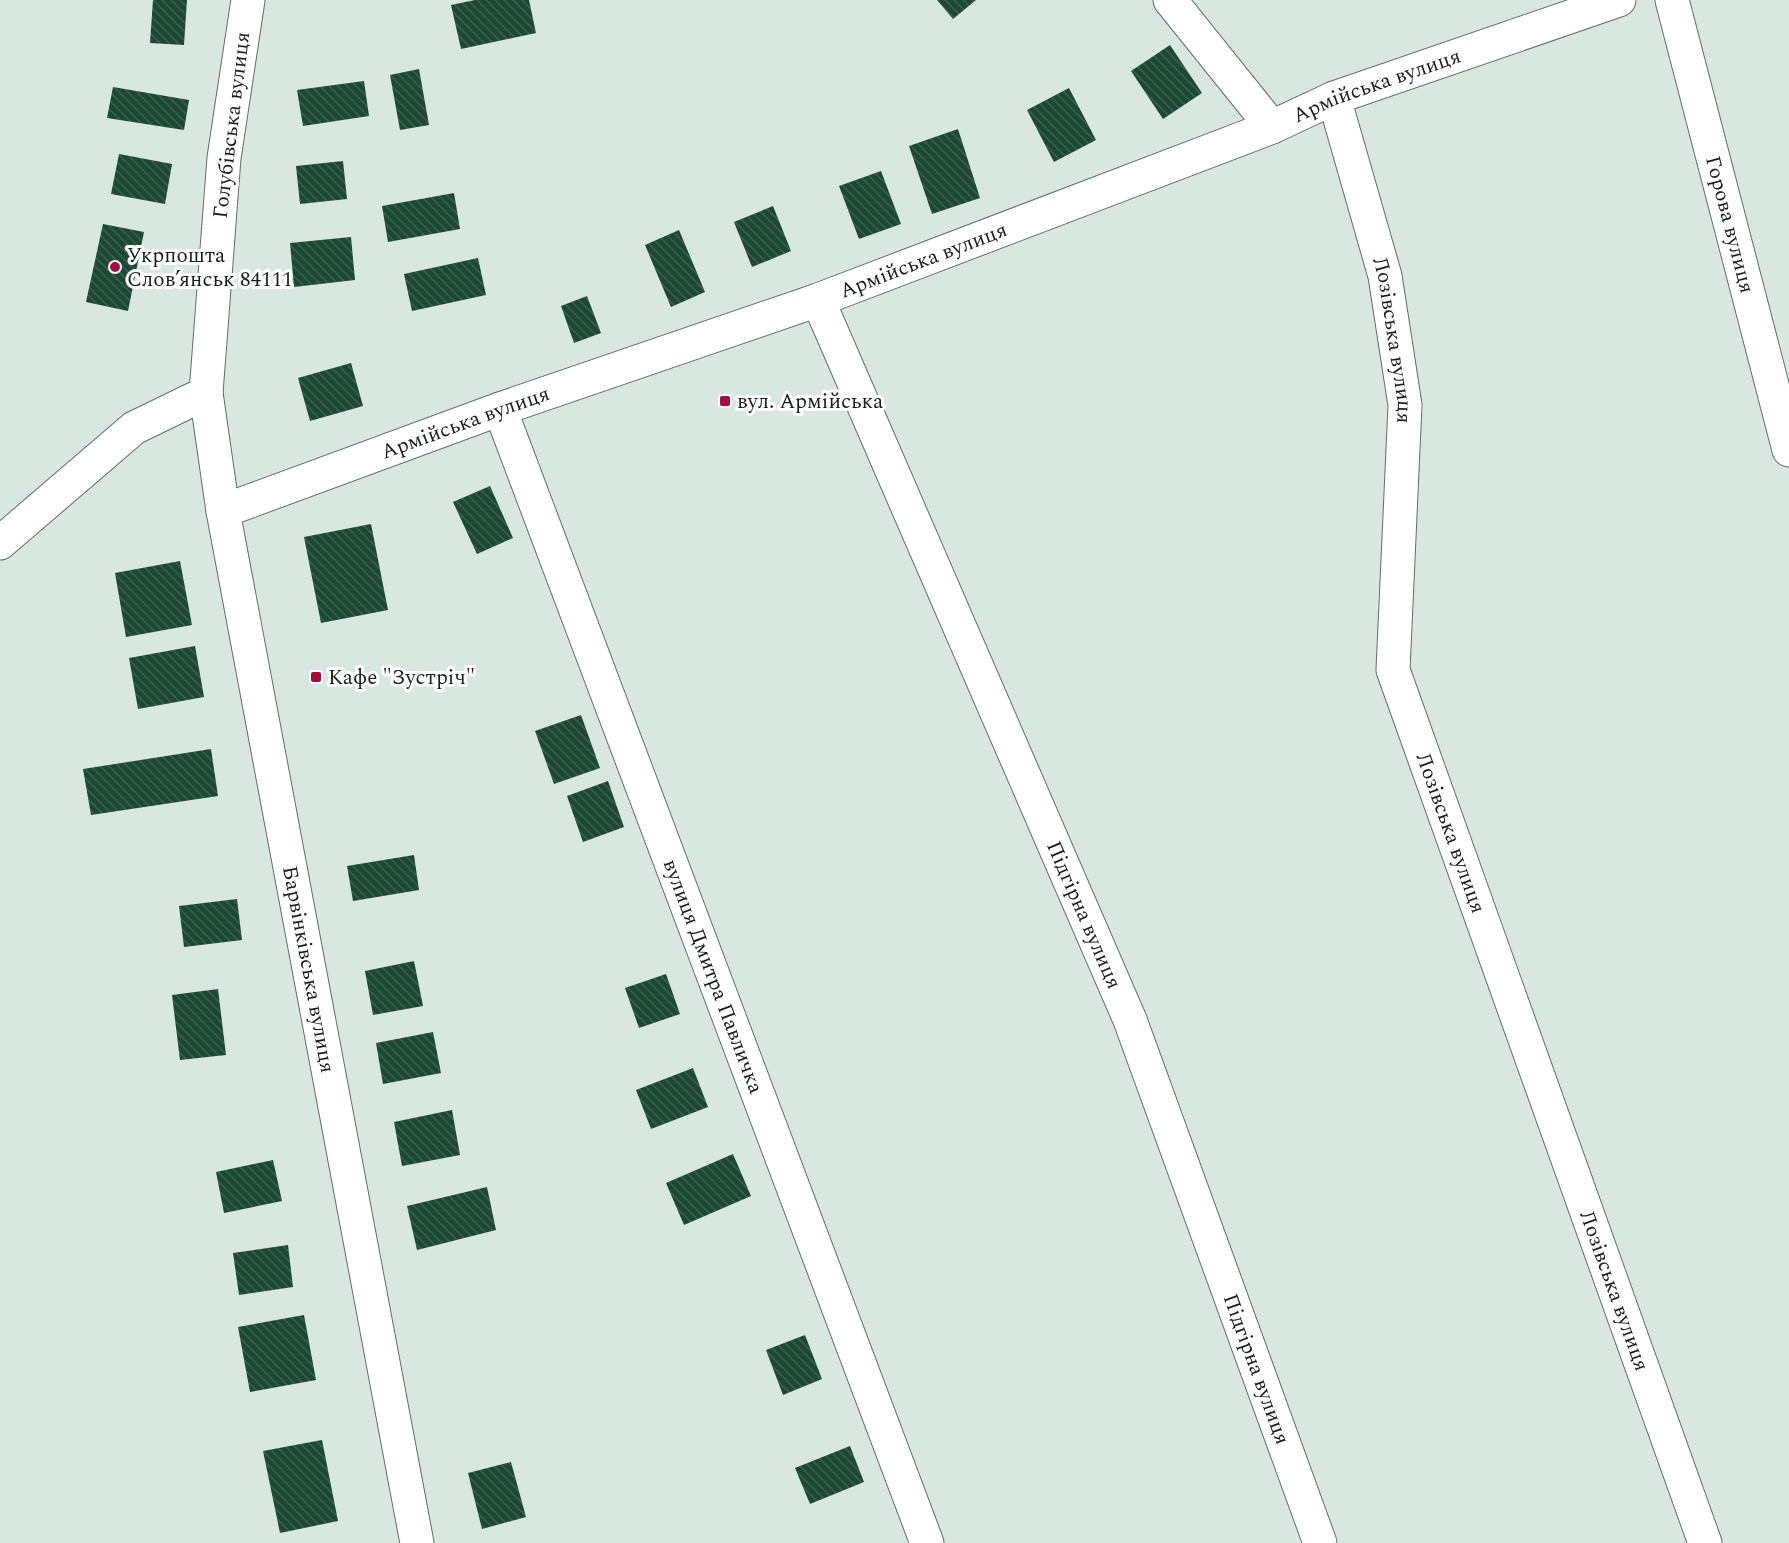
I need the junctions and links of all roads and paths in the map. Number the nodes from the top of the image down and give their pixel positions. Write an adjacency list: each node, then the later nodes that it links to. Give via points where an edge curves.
1 (248, 0): 8 (street, Голубівська вулиця, via 224,158)
2 (1170, 0): 6 (street)
3 (1619, 0): 5 (street, Армійська вулиця)
4 (1672, 0): 10 (street, Горова вулиця)
5 (1334, 98): 6 (street, Армійська вулиця); 16 (street, Лозівська вулиця, via 1385,276 1406,405 1393,670)
6 (1272, 127): 7 (street, Армійська вулиця)
7 (818, 300): 9 (street, Армійська вулиця); 15 (street, Підгірна вулиця, via 1130,1020)
8 (206, 393): 11 (street, Барвінківська вулиця); 12 (street, via 134,428)
9 (500, 409): 11 (street, Армійська вулиця); 14 (street, вулиця Дмитра Павличка)
10 (1789, 450)
11 (224, 511): 13 (street, Барвінківська вулиця)
12 (0, 543)
13 (417, 1543)
14 (927, 1543)
15 (1320, 1543)
16 (1705, 1543)

